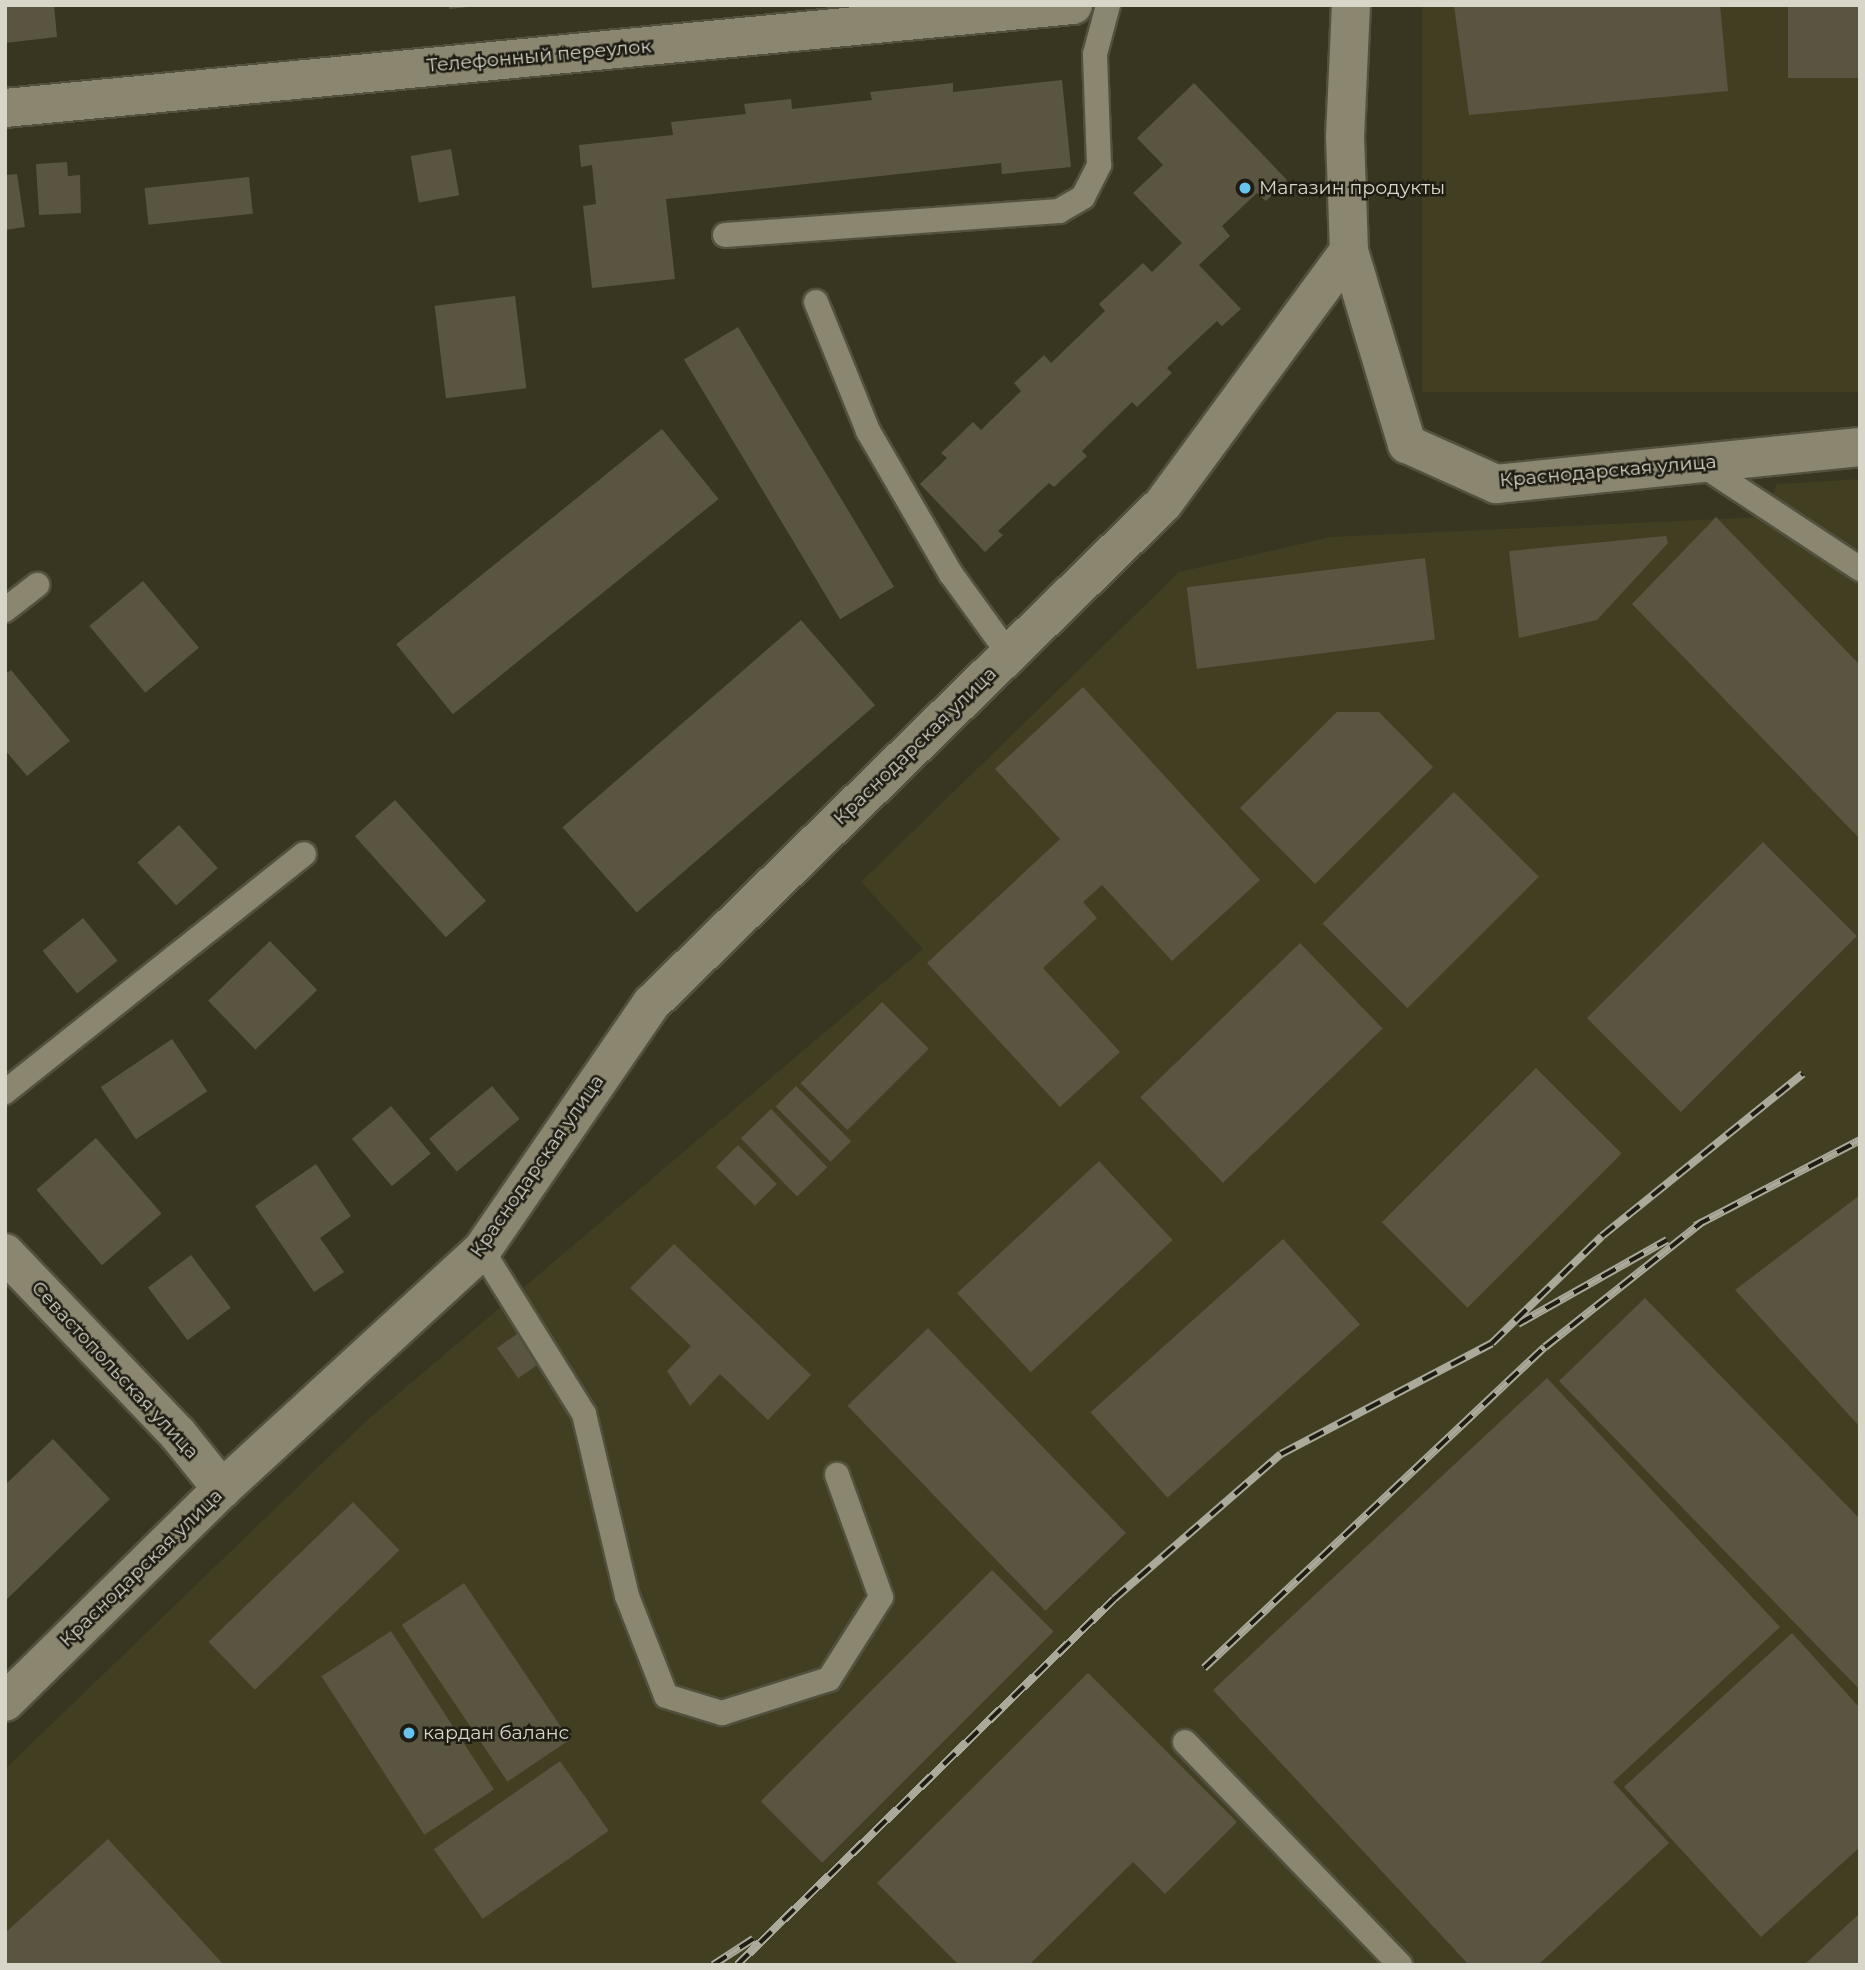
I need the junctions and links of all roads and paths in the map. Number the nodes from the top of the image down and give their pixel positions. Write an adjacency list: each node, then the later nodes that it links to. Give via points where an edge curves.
1 (1073, 5): 4 (street, Телефонный переулок)
2 (1108, 5): 5 (lane, via 1095,54 1098,165 1083,197 1059,211)
3 (1351, 5): 6 (street, via 1345,137)
4 (5, 108)
5 (725, 236)
6 (1349, 251): 9 (street, Краснодарская улица, via 1407,444 1496,484); 13 (street, Краснодарская улица, via 1163,504)
7 (816, 302): 13 (lane, via 868,431 951,574)
8 (1860, 447): 9 (street, Краснодарская улица)
9 (1700, 464): 10 (lane)
10 (1860, 569)
11 (37, 585): 12 (lane)
12 (5, 610)
13 (1009, 654): 16 (street, Краснодарская улица, via 652,1003)
14 (303, 854): 15 (lane)
15 (5, 1093)
16 (482, 1250): 18 (lane, via 584,1415 627,1596 666,1696 722,1713 829,1679 881,1597); 19 (street, Краснодарская улица)
17 (5, 1254): 19 (street, Севастопольская улица, via 177,1433)
18 (837, 1475)
19 (222, 1489): 20 (street, Краснодарская улица)
20 (5, 1702)
21 (1185, 1742): 22 (lane)
22 (1400, 1965)

